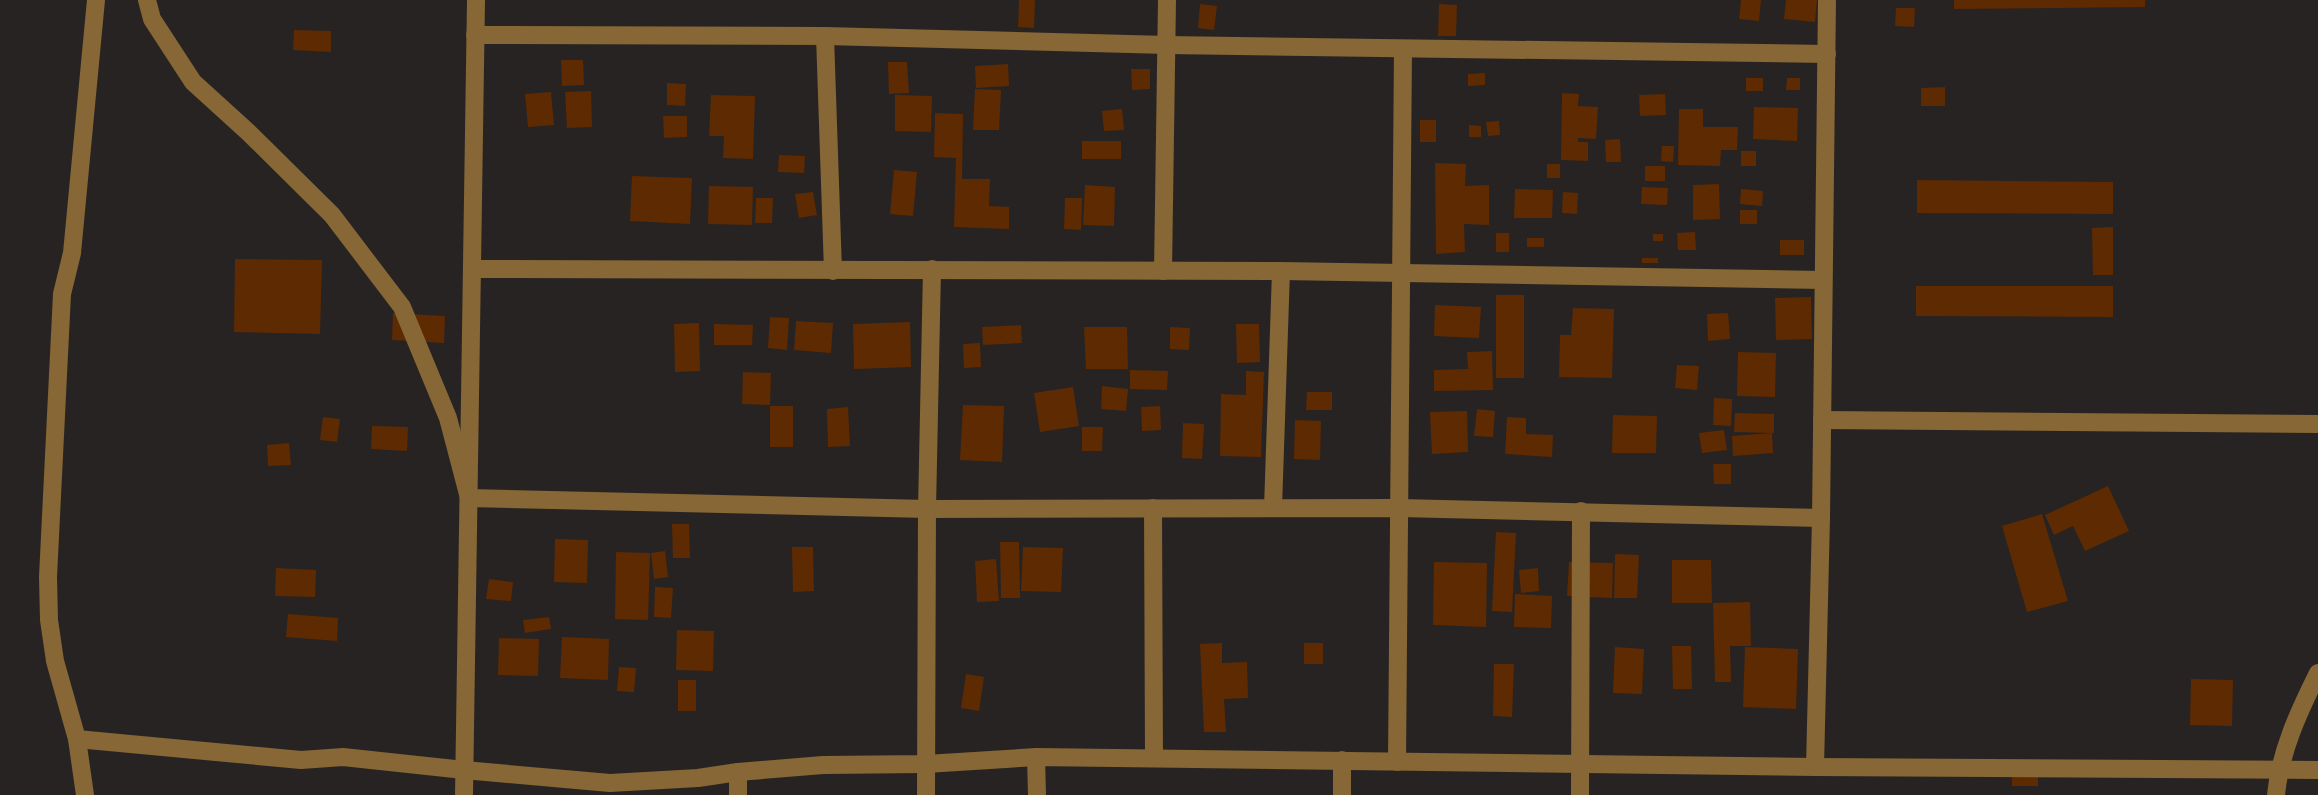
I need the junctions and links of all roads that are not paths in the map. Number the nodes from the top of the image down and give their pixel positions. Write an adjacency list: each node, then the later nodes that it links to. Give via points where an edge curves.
1 (96, 0): 28 (street, via 72,253 62,294 49,532 49,620 55,661)
2 (147, 0): 20 (street, via 152,19 192,82 332,215 402,307 448,418)
3 (476, 0): 6 (street)
4 (1167, 0): 8 (street)
5 (1827, 0): 10 (street)
6 (475, 35): 7 (street); 11 (street)
7 (825, 36): 8 (street); 13 (street)
8 (1167, 45): 9 (street); 14 (street)
9 (1402, 49): 10 (street); 16 (street)
10 (1827, 54): 17 (street)
11 (472, 269): 13 (street); 20 (street)
12 (932, 269): 13 (street); 14 (street); 24 (street)
13 (834, 271)
14 (1163, 271): 15 (street)
15 (1281, 271): 16 (street); 22 (street)
16 (1401, 274): 17 (street); 23 (street)
17 (1823, 280): 18 (street)
18 (1822, 420): 19 (street); 26 (street)
19 (2318, 424)
20 (469, 498): 24 (street); 38 (street)
21 (1153, 508): 22 (street); 24 (street); 30 (street)
22 (1273, 508): 23 (street)
23 (1399, 508): 25 (street); 32 (street)
24 (927, 509): 34 (street)
25 (1581, 511): 26 (street); 33 (street)
26 (1821, 517): 35 (street)
27 (2317, 676): 36 (street)
28 (77, 739): 38 (street); 40 (street)
29 (1036, 757): 30 (street); 34 (street); 44 (street)
30 (1154, 757): 31 (street)
31 (1342, 761): 32 (street); 45 (street)
32 (1397, 762): 33 (street)
33 (1580, 763): 35 (street); 46 (street)
34 (926, 764): 39 (street); 43 (street)
35 (1815, 766): 36 (street)
36 (2278, 769): 37 (street); 47 (street)
37 (2318, 769)
38 (464, 770): 39 (street, via 610,783); 41 (street)
39 (738, 772): 42 (street)
40 (85, 795)
41 (464, 795)
42 (738, 795)
43 (926, 795)
44 (1037, 795)
45 (1342, 795)
46 (1580, 795)
47 (2276, 795)

